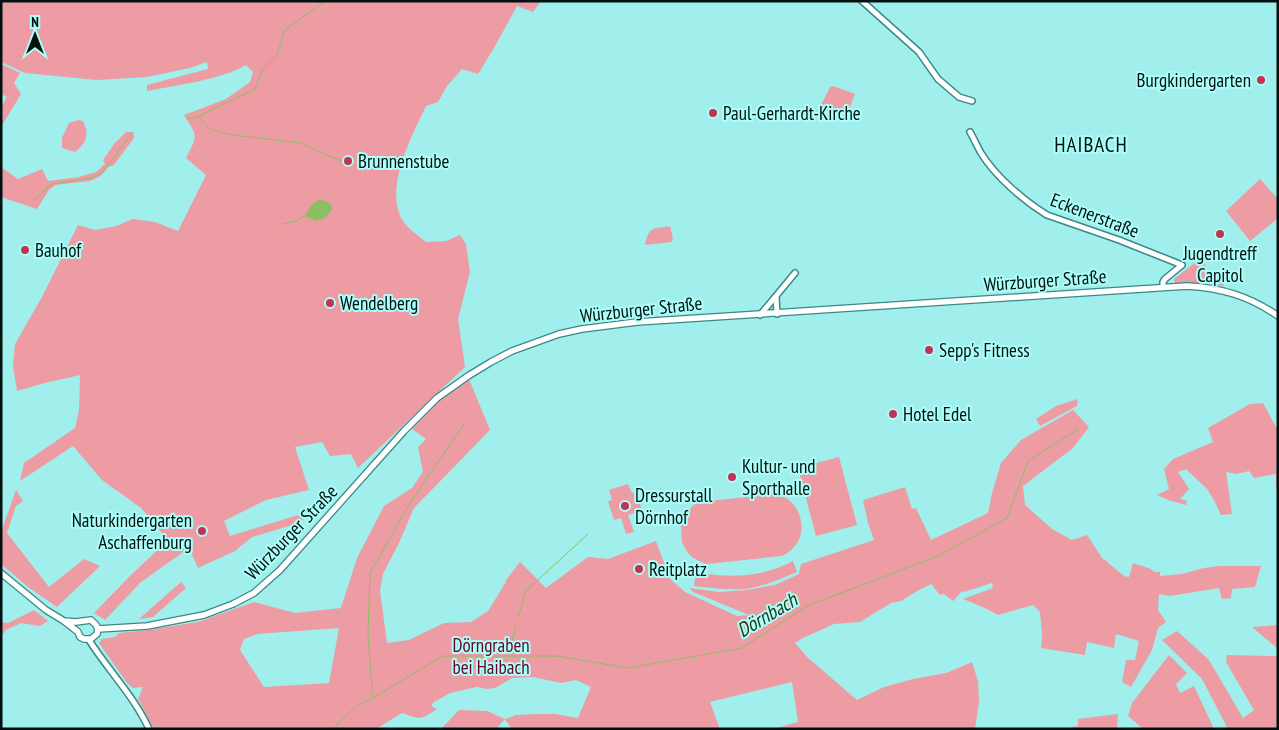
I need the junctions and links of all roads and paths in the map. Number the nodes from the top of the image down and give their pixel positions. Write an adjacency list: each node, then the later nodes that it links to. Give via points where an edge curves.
1 (862, 1): 2 (street, via 919,52 938,79 959,97)
2 (972, 101)
3 (970, 132): 5 (street, Eckenerstraße, via 1000,177 1042,212 1182,265 1165,279)
4 (795, 273): 6 (street)
5 (1163, 287): 8 (main road, Würzburger Straße, via 1194,286 1223,290); 9 (main road, Würzburger Straße)
6 (776, 296): 9 (street); 10 (street)
7 (1278, 309): 8 (street)
8 (1270, 311): 11 (main road, Würzburger Straße)
9 (777, 314): 10 (main road, Würzburger Straße)
10 (760, 315): 15 (main road, Würzburger Straße, via 637,322 582,329 512,351 437,398 280,570 254,593 204,616)
11 (1278, 316)
12 (1, 573): 13 (main road)
13 (64, 621): 14 (main road); 16 (main road)
14 (82, 622): 15 (main road, via 91,620); 16 (main road)
15 (98, 630): 17 (main road)
16 (78, 632): 17 (main road, via 82,638)
17 (91, 639): 18 (street, via 94,648 141,712)
18 (148, 729)

